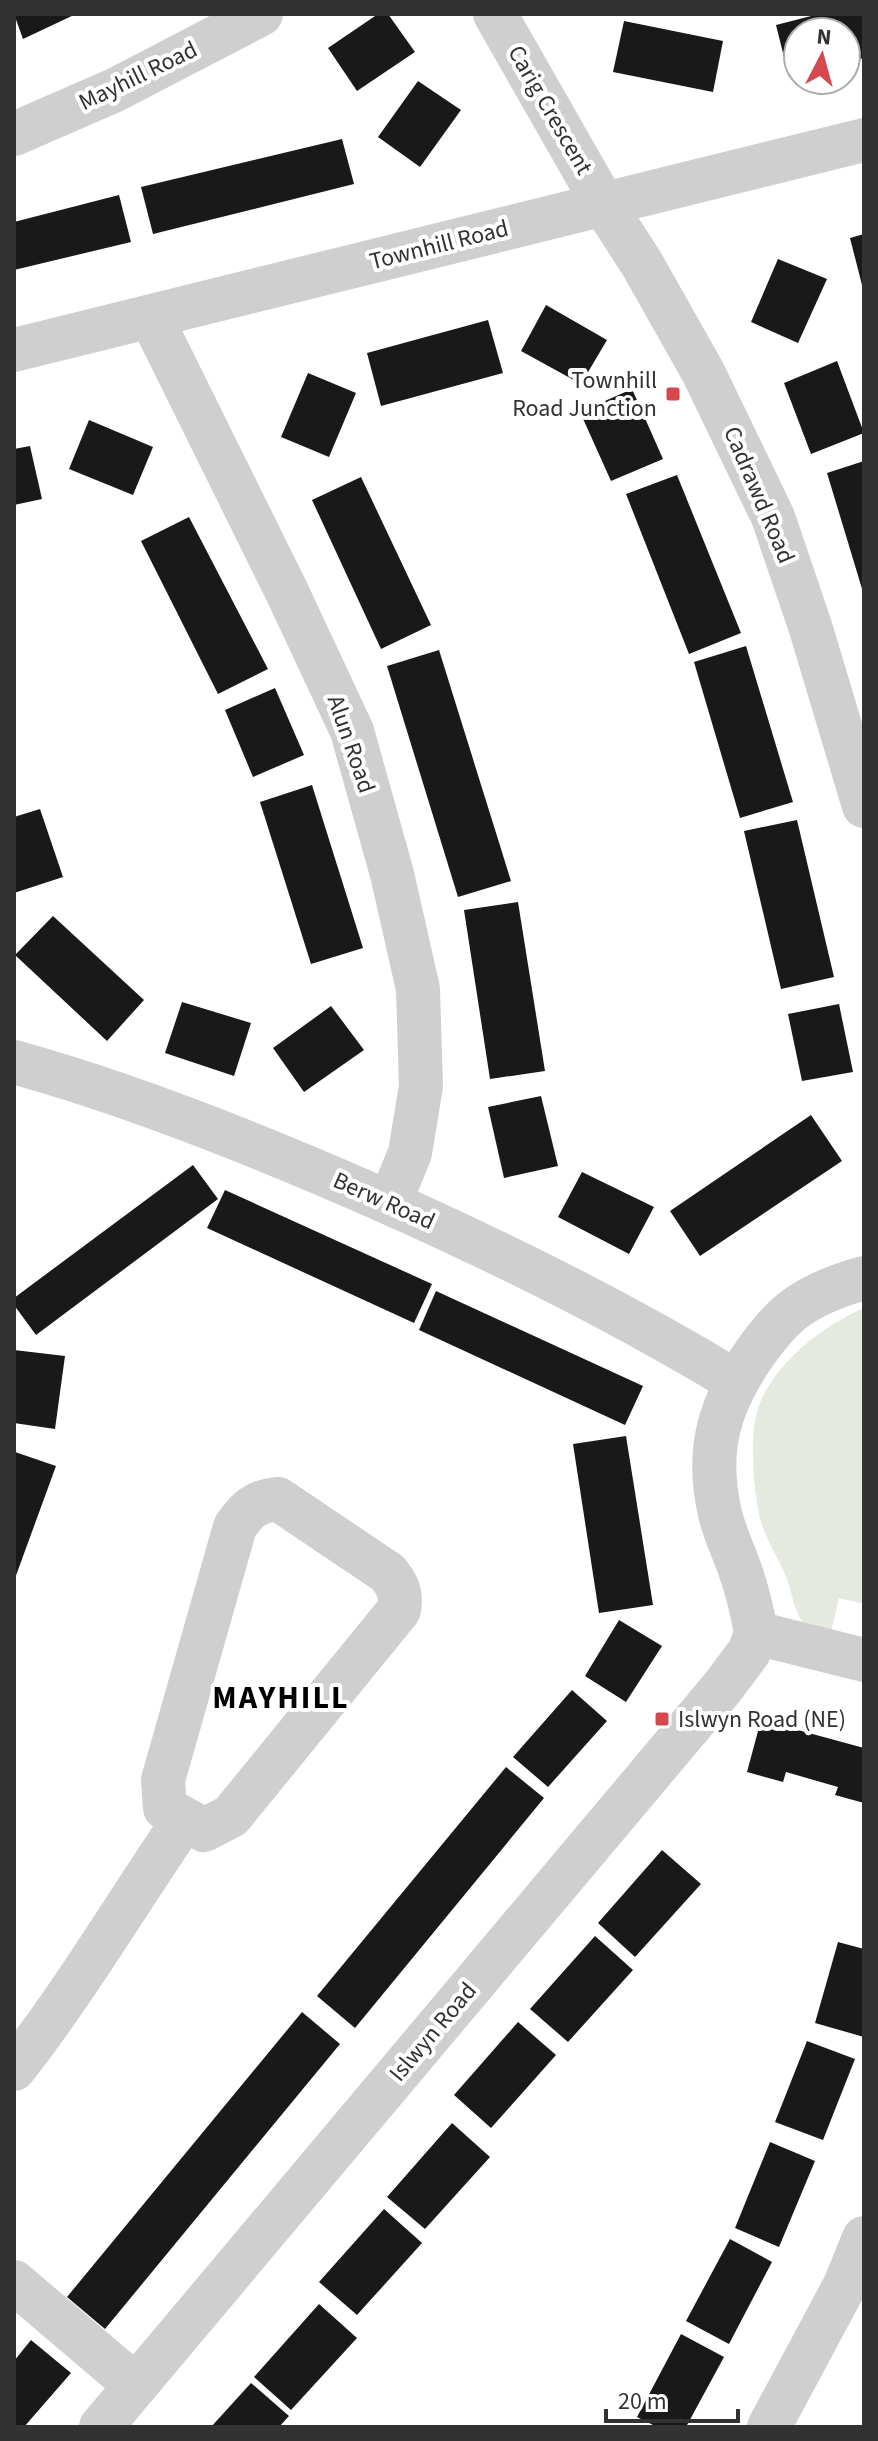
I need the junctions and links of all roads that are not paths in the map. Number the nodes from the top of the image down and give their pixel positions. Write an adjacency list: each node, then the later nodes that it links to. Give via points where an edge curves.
1 (261, 14): 3 (street, Mayhill Road, via 115,90)
2 (495, 14): 5 (street, Carig Crescent)
3 (14, 134)
4 (864, 140): 5 (street, Townhill Road)
5 (604, 205): 6 (street, Townhill Road); 8 (street, Cadrawd Road, via 703,372 773,517)
6 (151, 317): 7 (street, Townhill Road); 10 (street, Alun Road, via 352,731 392,874 418,989 421,1086 410,1153)
7 (14, 350)
8 (864, 806)
9 (14, 1062): 10 (street, Berw Road, via 193,1121)
10 (390, 1202): 12 (street, Berw Road, via 640,1324)
11 (864, 1278): 12 (street, via 819,1294 791,1312)
12 (735, 1381): 13 (street, via 717,1435 718,1506)
13 (756, 1633): 14 (street); 19 (street, Islwyn Road, via 749,1652 679,1740)
14 (864, 1660)
15 (184, 1820): 15 (street, via 165,1808 163,1780 235,1527 261,1500 278,1499 388,1573 398,1586 399,1610 231,1816 204,1830); 16 (street, via 57,2015)
16 (14, 2069)
17 (864, 2238): 21 (street, via 845,2285)
18 (14, 2282): 19 (street)
19 (135, 2385): 20 (street, Islwyn Road)
20 (101, 2427)
21 (769, 2427)

